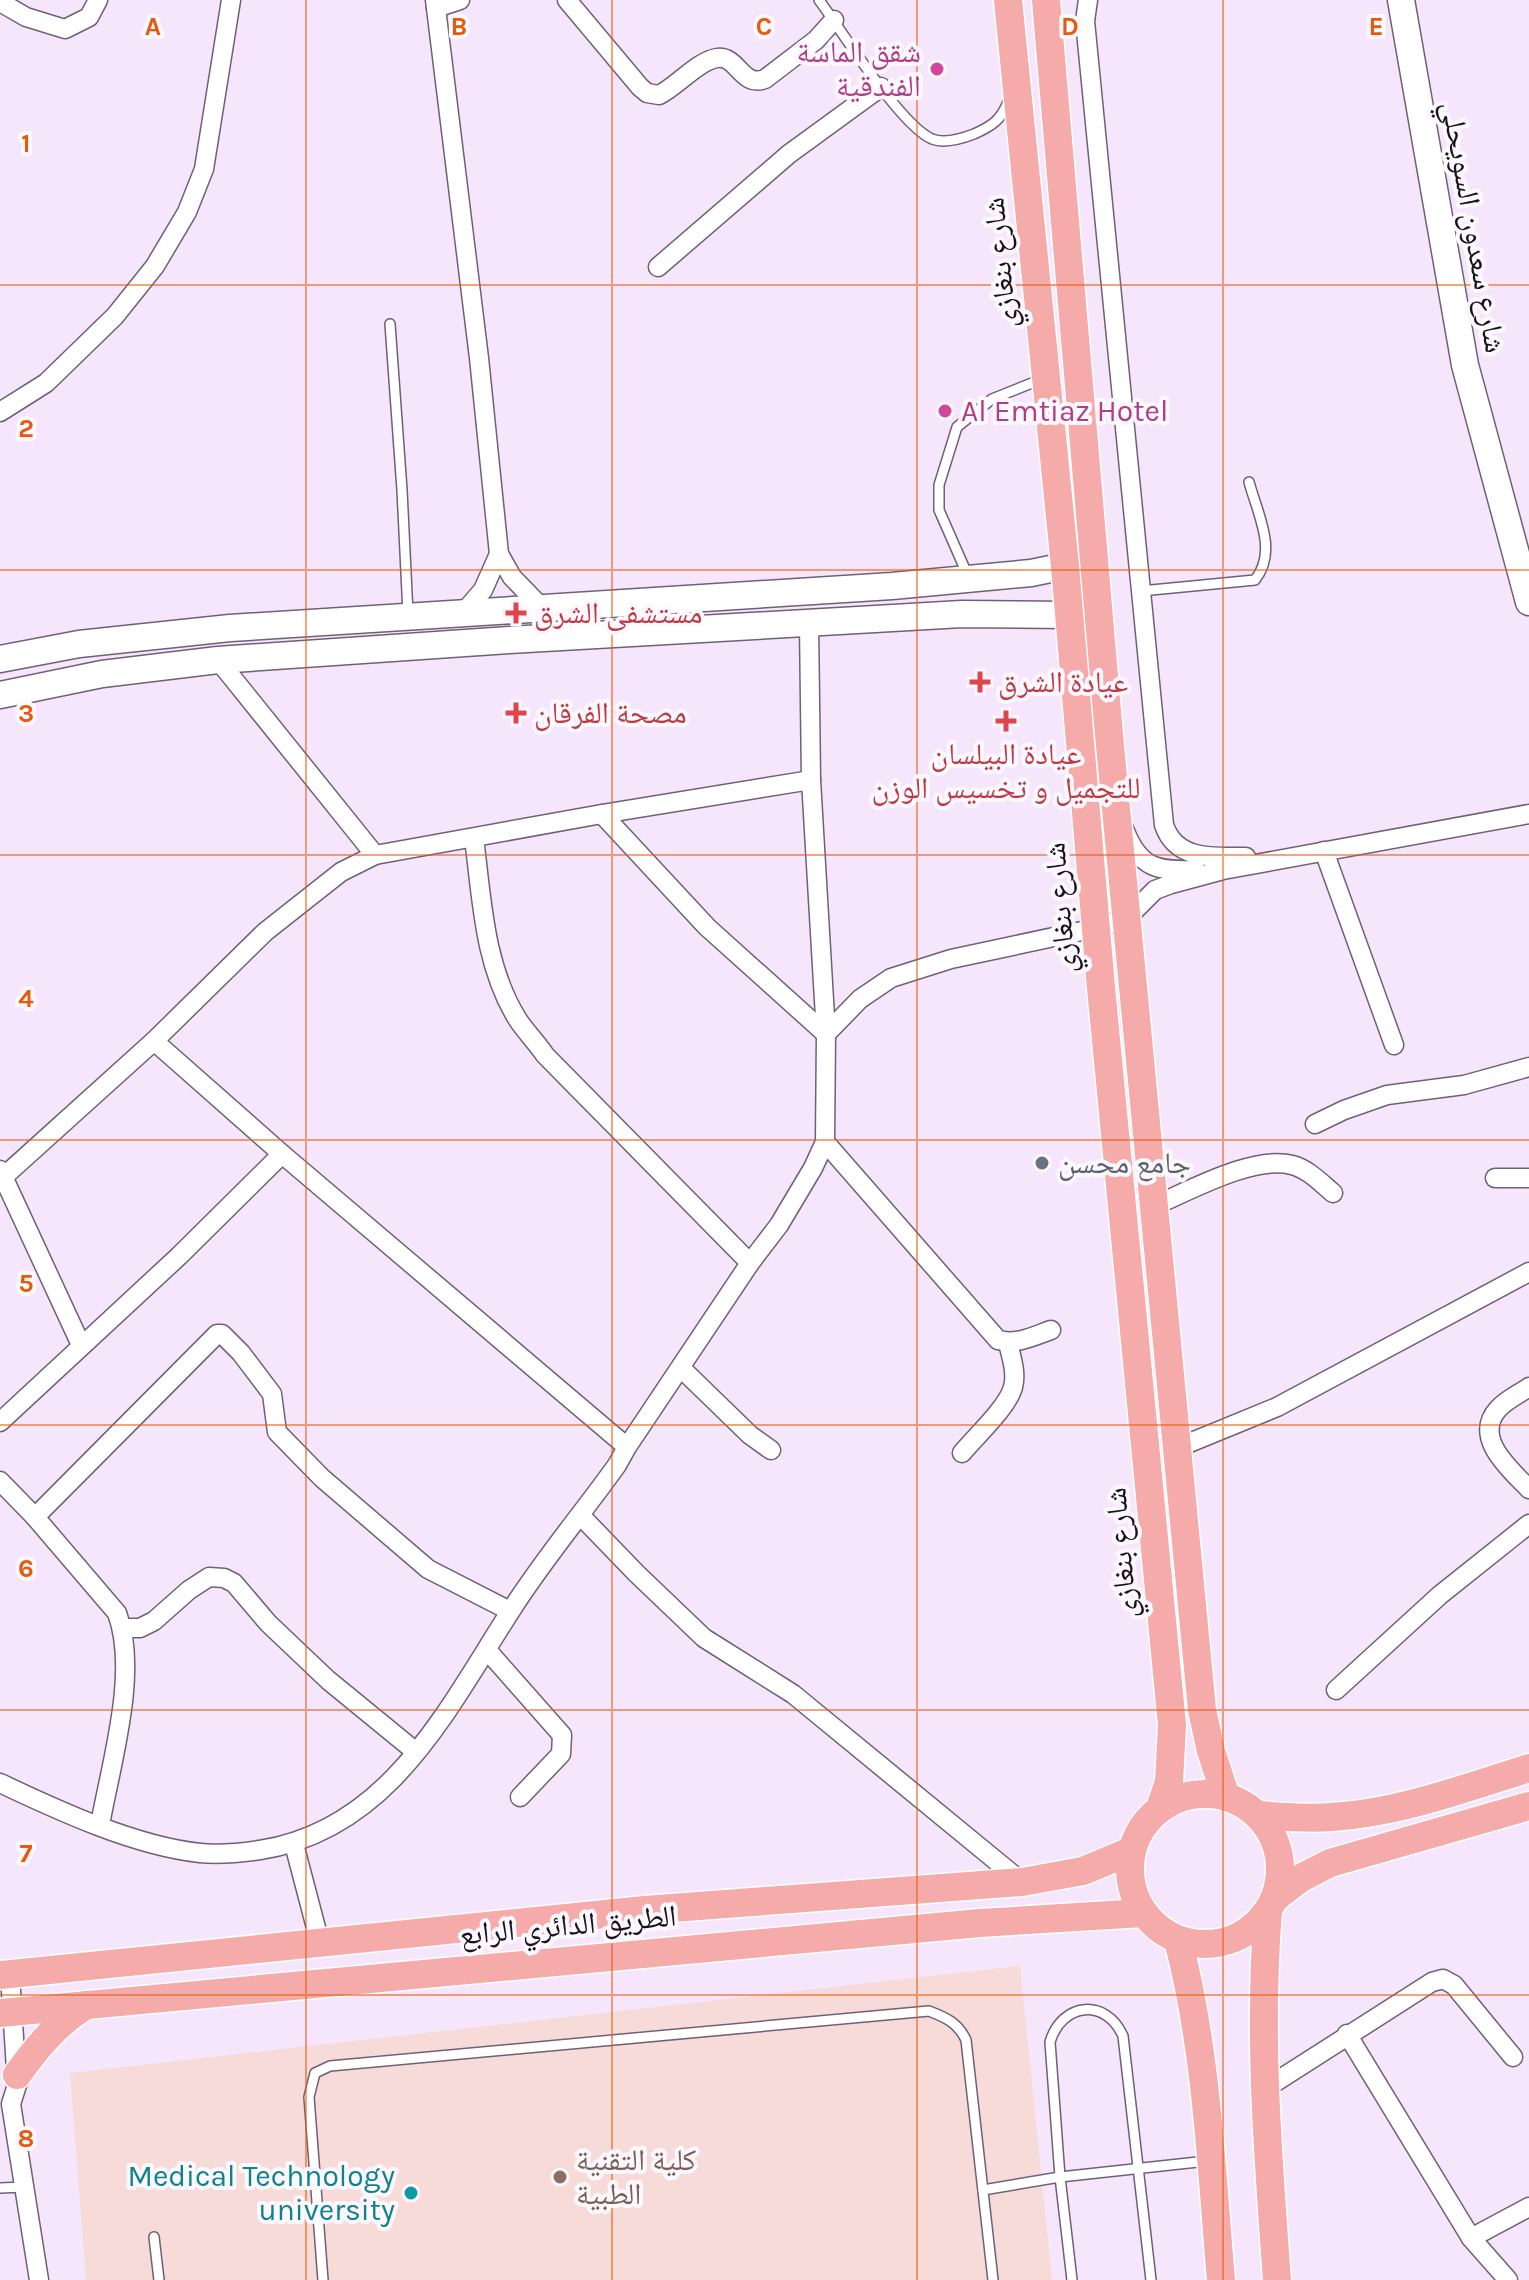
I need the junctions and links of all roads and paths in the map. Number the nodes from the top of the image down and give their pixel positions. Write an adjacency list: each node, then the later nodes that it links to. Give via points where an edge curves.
1 (98, 0): 10 (street, via 89,17 65,29)
2 (231, 0): 18 (street, via 204,169 187,212 155,266 115,316 46,383)
3 (460, 0): 11 (street)
4 (567, 0): 12 (street, via 640,87 659,95 715,58 727,59 758,82 816,40)
5 (819, 0): 12 (lane)
6 (1008, 0): 13 (main road, شارع بنغازي)
7 (1046, 0): 36 (main road)
8 (1088, 0): 23 (street, via 1085,21)
9 (1401, 0): 24 (main road, شارع سعدون السويحلي, via 1465,365)
10 (0, 2)
11 (436, 4): 20 (street)
12 (834, 20): 14 (lane)
13 (1016, 80): 14 (lane, via 1004,115 977,132 948,141 932,139 911,123); 17 (main road, شارع بنغازي)
14 (881, 87): 15 (street, via 789,154)
15 (658, 267)
16 (390, 324): 29 (lane)
17 (1045, 378): 21 (main road, شارع بنغازي); 22 (lane, via 992,399 957,427 939,485 939,510)
18 (2, 407)
19 (1249, 482): 23 (lane, via 1267,546 1264,568 1255,580)
20 (499, 554): 25 (street, via 512,577); 26 (street, via 483,590)
21 (1065, 566): 22 (main road); 28 (main road, شارع بنغازي)
22 (979, 578): 25 (main road); 27 (main road)
23 (1141, 591): 41 (street, via 1167,835 1179,849 1198,854)
24 (1529, 602)
25 (541, 607): 26 (main road)
26 (464, 612): 29 (main road)
27 (991, 614): 28 (main road); 30 (main road)
28 (1069, 615): 44 (main road, شارع بنغازي)
29 (408, 617): 31 (main road, via 157,635)
30 (809, 623): 32 (main road); 34 (street)
31 (0, 659)
32 (218, 660): 33 (main road, via 102,674); 40 (street)
33 (0, 695)
34 (811, 780): 35 (street); 45 (street)
35 (602, 814): 38 (street); 45 (street, via 707,927)
36 (1118, 814): 42 (street, via 1131,846 1153,867); 43 (main road)
37 (1529, 814): 39 (street)
38 (474, 838): 40 (street); 57 (street, via 485,931 494,967 518,1020 545,1055)
39 (1324, 851): 41 (street); 47 (street)
40 (375, 855): 46 (street, via 341,872 265,932)
41 (1297, 858): 42 (street)
42 (1223, 870): 43 (street, via 1155,890)
43 (1127, 918): 44 (street); 56 (main road)
44 (1096, 928): 45 (street, via 951,959 891,978 860,999); 84 (main road, شارع بنغازي, via 1172,1725 1169,1782)
45 (826, 1034): 50 (street)
46 (154, 1041): 51 (street); 52 (street)
47 (1394, 1045)
48 (1529, 1067): 49 (street, via 1464,1085 1387,1095)
49 (1315, 1124)
50 (825, 1142): 57 (street, via 779,1225); 60 (street, via 998,1340)
51 (282, 1154): 61 (street); 65 (street)
52 (1, 1176): 61 (street)
53 (1495, 1178): 54 (street)
54 (1529, 1178)
55 (1333, 1193): 56 (street, via 1307,1172 1278,1163 1232,1174)
56 (1156, 1205): 66 (main road)
57 (750, 1263): 62 (street)
58 (1529, 1272): 66 (street, via 1277,1407)
59 (1051, 1330): 60 (street)
60 (1008, 1343): 68 (street, via 1013,1387)
61 (81, 1345): 64 (street)
62 (681, 1368): 65 (street); 67 (street)
63 (1529, 1387): 70 (street, via 1498,1408 1490,1435 1491,1445)
64 (0, 1422)
65 (627, 1447): 71 (street)
66 (1177, 1448): 82 (main road, via 1202,1710)
67 (771, 1450)
68 (962, 1453)
69 (0, 1481): 72 (street)
70 (1529, 1489)
71 (581, 1516): 74 (street); 89 (street, via 704,1638 793,1694)
72 (35, 1517): 74 (street, via 222,1334 272,1394 277,1432 322,1478 428,1569); 75 (street, via 117,1613)
73 (1529, 1524): 77 (street, via 1440,1595)
74 (510, 1611): 76 (street)
75 (123, 1628): 78 (street, via 154,1621 209,1577 224,1578 328,1680); 86 (street, via 126,1678)
76 (487, 1650): 78 (street); 81 (street, via 562,1735 561,1754)
77 (1336, 1690)
78 (416, 1752): 87 (street, via 369,1802)
79 (1529, 1768): 85 (main road, via 1402,1806 1305,1819)
80 (0, 1783): 86 (street)
81 (520, 1797)
82 (1226, 1797): 84 (main road, via 1185,1796); 85 (main road)
83 (1529, 1806): 90 (main road, via 1330,1863 1301,1878)
84 (1160, 1808): 88 (main road, via 1142,1827)
85 (1258, 1815): 90 (main road, via 1277,1845 1281,1863)
86 (100, 1825): 87 (street, via 202,1854)
87 (294, 1844): 93 (street)
88 (1131, 1851): 89 (main road, الطريق الدائري الرابع, via 1083,1871); 91 (main road, via 1132,1890)
89 (1022, 1882): 93 (main road, الطريق الدائري الرابع, via 645,1910)
90 (1272, 1904): 92 (main road, via 1247,1932 1231,1940); 100 (main road, via 1262,1983)
91 (1143, 1913): 92 (main road); 95 (main road, الطريق الدائري الرابع, via 965,1924)
92 (1178, 1940): 101 (main road, via 1202,2067)
93 (320, 1943): 94 (main road, الطريق الدائري الرابع)
94 (5, 1975): 96 (street)
95 (88, 2004): 96 (main road, الطريق الدائري الرابع); 99 (main road, via 46,2037)
96 (6, 2012): 99 (street)
97 (1347, 2034): 98 (street, via 1443,1979 1454,1985); 100 (street); 109 (street)
98 (1513, 2057)
99 (8, 2081): 104 (street, via 17,2085 11,2104)
100 (1263, 2090): 117 (main road)
101 (1210, 2161): 102 (lane); 116 (main road)
102 (1140, 2170): 103 (lane); 103 (lane, via 1123,2036 1113,2020 1087,2010 1059,2023 1050,2042); 115 (lane)
103 (1060, 2177): 106 (lane); 114 (lane)
104 (25, 2187): 105 (lane); 110 (street)
105 (0, 2188)
106 (983, 2190): 112 (lane, via 966,2040 961,2028 929,2011 330,2066 315,2073 309,2097); 113 (lane)
107 (1529, 2207): 109 (street)
108 (154, 2237): 111 (lane)
109 (1471, 2238): 118 (street)
110 (39, 2280)
111 (159, 2280)
112 (323, 2280)
113 (993, 2280)
114 (1072, 2280)
115 (1151, 2280)
116 (1221, 2280)
117 (1277, 2280)
118 (1508, 2280)

